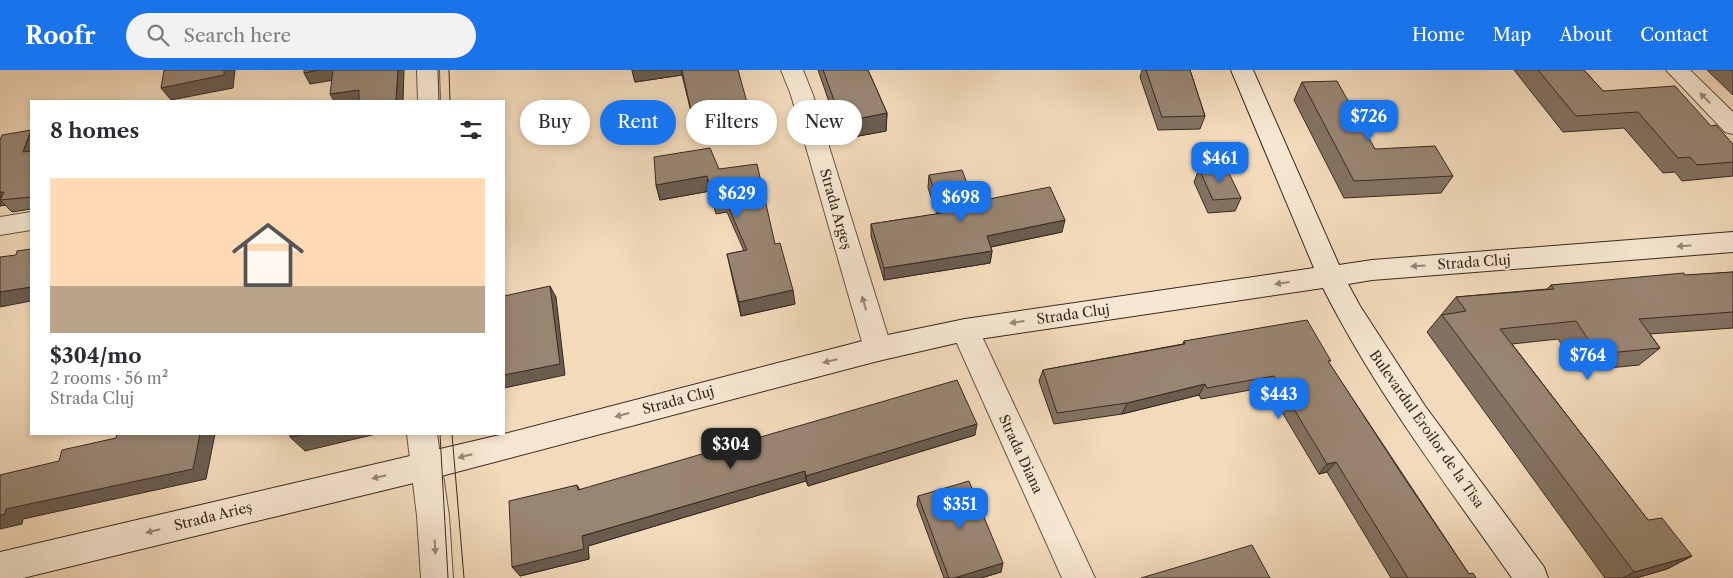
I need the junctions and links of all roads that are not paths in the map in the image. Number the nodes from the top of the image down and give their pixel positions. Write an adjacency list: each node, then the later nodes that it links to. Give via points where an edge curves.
1 (428, 70): 5 (street)
2 (792, 70): 12 (street, Strada Argeș, one-way to 2)
3 (1242, 70): 10 (street, Bulevardul Eroilor de la Tisa)
4 (1677, 70): 6 (street, one-way to 4)
5 (429, 100)
6 (1733, 126)
7 (30, 221): 8 (street)
8 (0, 226)
9 (1733, 242): 10 (street, Strada Cluj, one-way to 10)
10 (1330, 275): 11 (street, Strada Cluj, one-way to 11); 18 (street, Bulevardul Eroilor de la Tisa, via 1354,322 1416,415)
11 (965, 330): 12 (street, Strada Cluj); 17 (street, Strada Diana)
12 (878, 349): 14 (street, Strada Cluj, one-way to 14)
13 (422, 435): 14 (street)
14 (426, 466): 15 (street, Strada Arieș, one-way to 15); 16 (street, one-way to 16)
15 (0, 568)
16 (437, 578)
17 (1078, 578)
18 (1532, 578)

